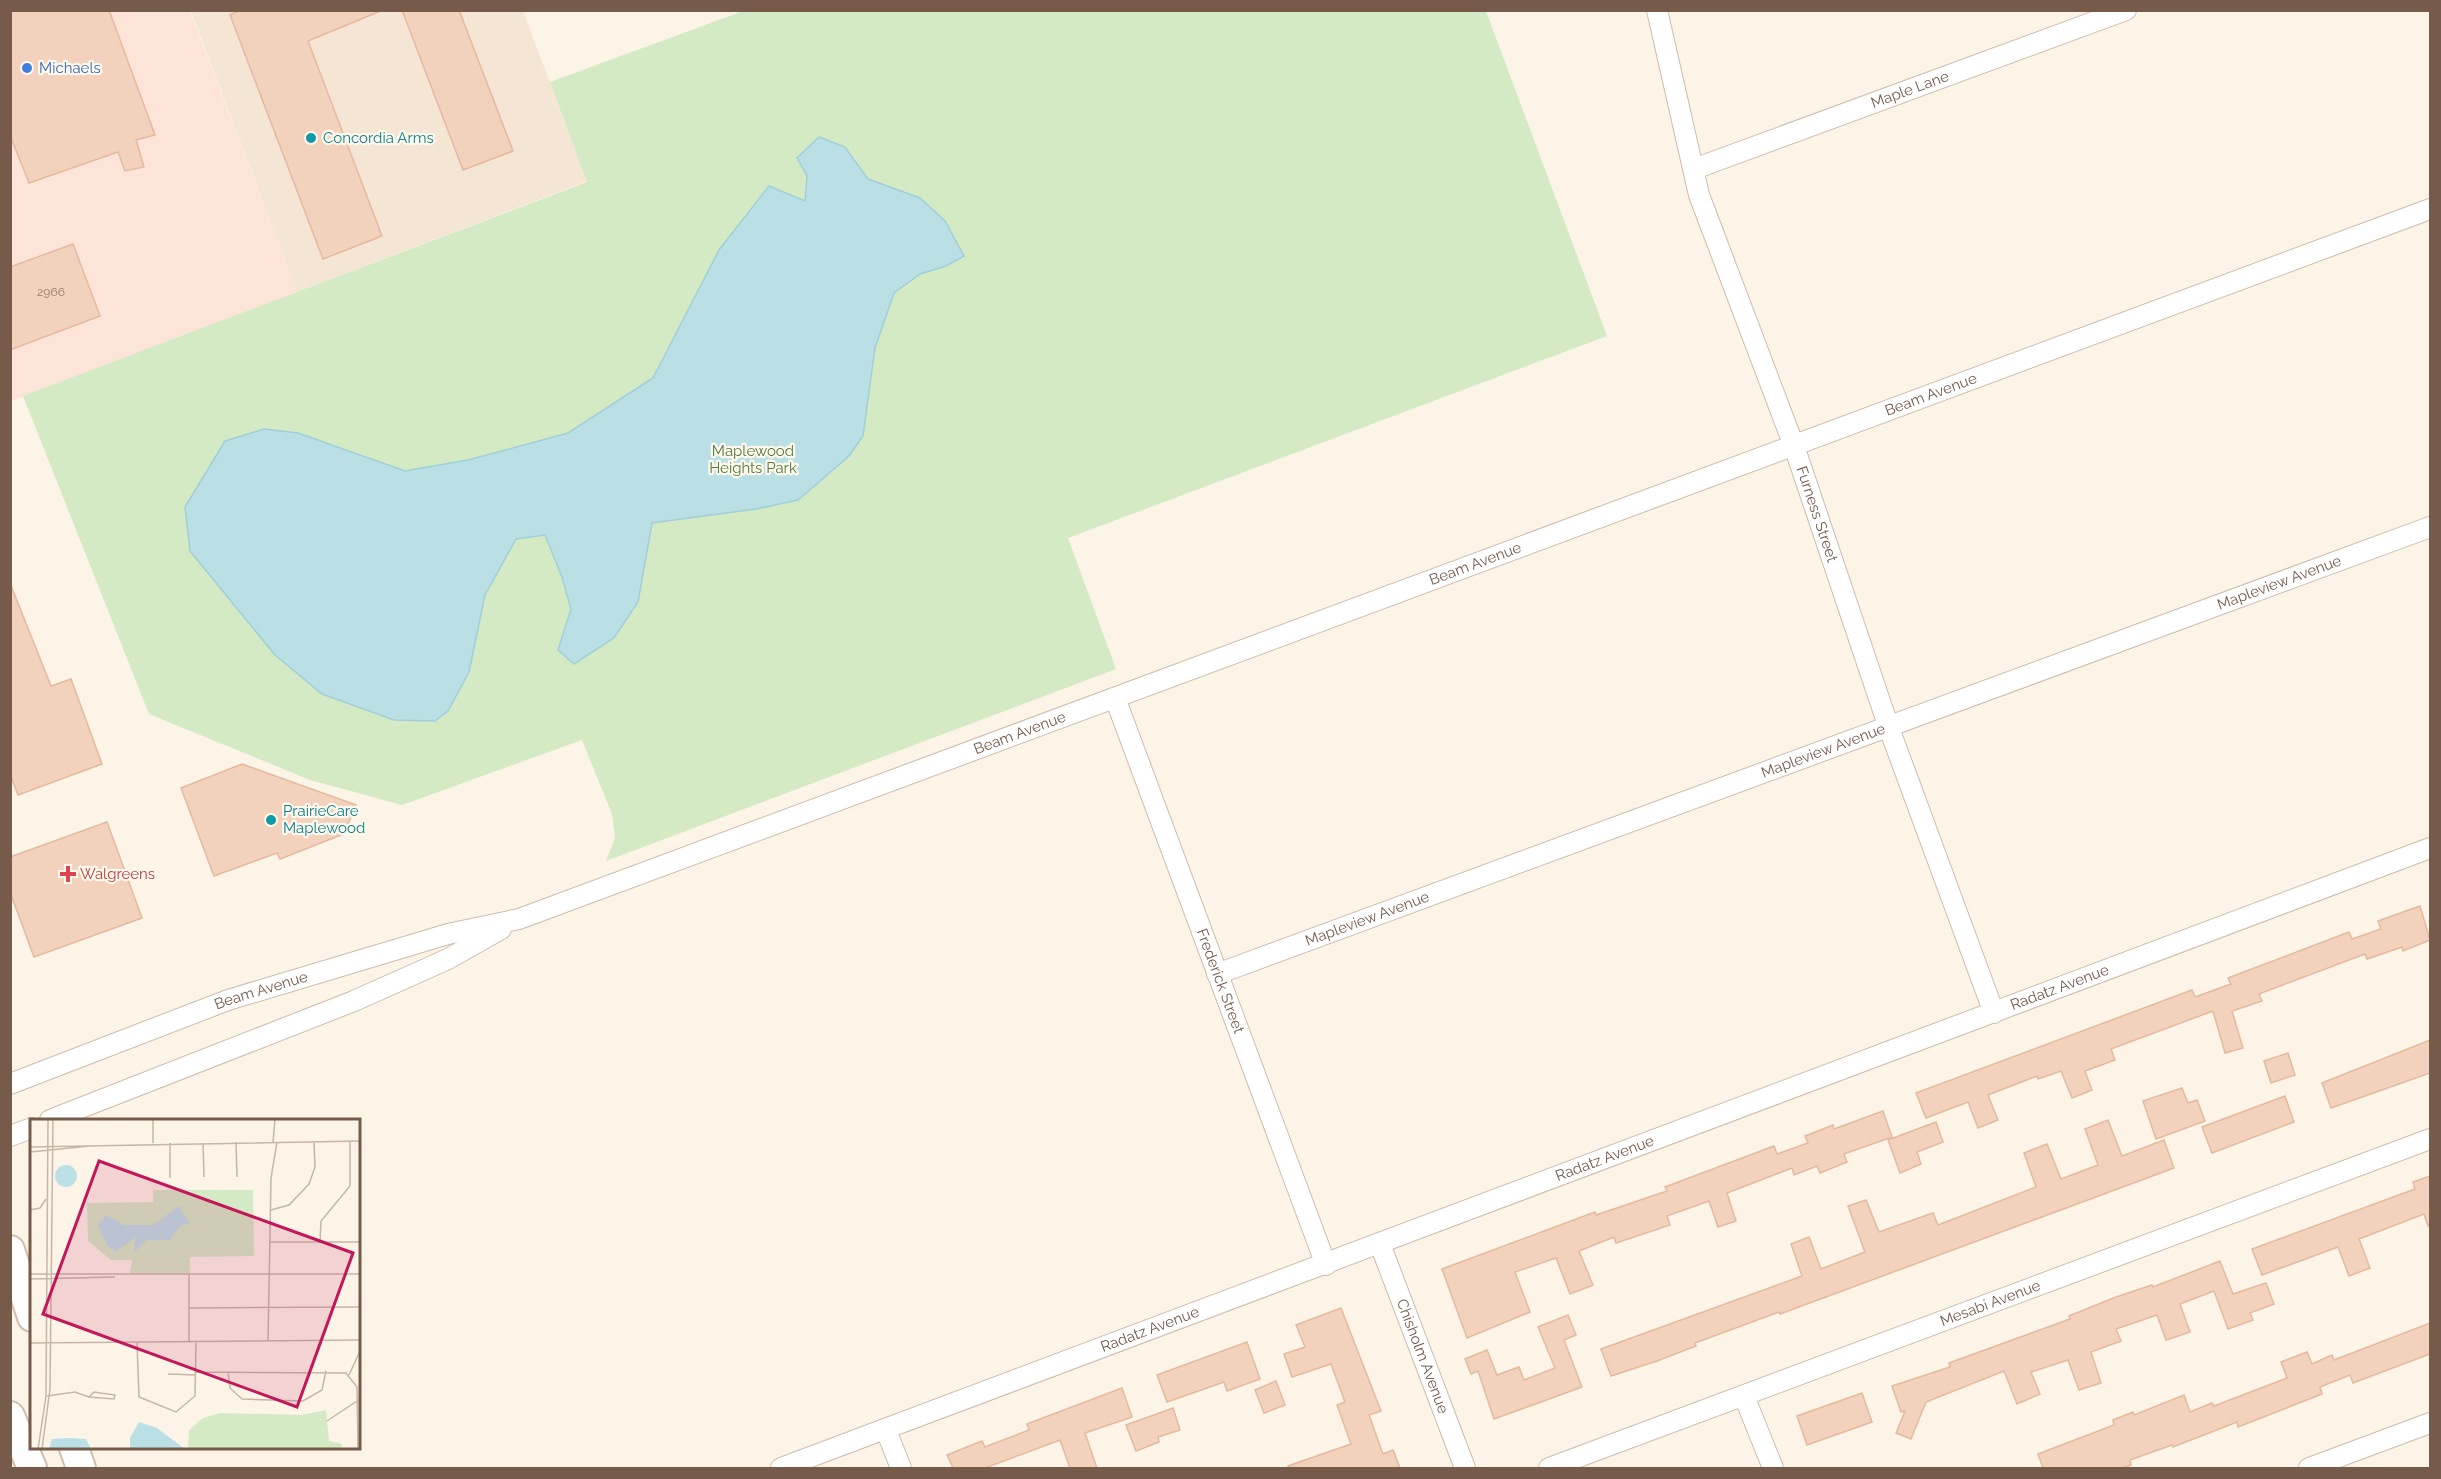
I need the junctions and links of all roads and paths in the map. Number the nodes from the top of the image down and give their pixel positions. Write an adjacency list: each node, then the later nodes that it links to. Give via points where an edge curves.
1 (1657, 10): 3 (street, Furness Street)
2 (2124, 11): 3 (street, Maple Lane)
3 (1694, 169): 5 (street, Furness Street, via 1704,206)
4 (2430, 209): 5 (street, Beam Avenue)
5 (1794, 446): 7 (street, Beam Avenue); 8 (street, Furness Street)
6 (2430, 527): 8 (street, Mapleview Avenue)
7 (1115, 698): 10 (street, Beam Avenue); 11 (street, Frederick Street)
8 (1889, 728): 11 (street, Mapleview Avenue); 12 (street, Furness Street)
9 (2430, 848): 12 (street, Radatz Avenue)
10 (519, 919): 13 (street, Beam Avenue, via 448,934 228,1000); 14 (street, Beam Avenue, via 448,959 354,1000)
11 (1217, 974): 20 (street, Frederick Street)
12 (1994, 1013): 18 (street, Radatz Avenue)
13 (10, 1084)
14 (53, 1119)
15 (30, 1129): 16 (street)
16 (10, 1136)
17 (2430, 1139): 22 (street, Mesabi Avenue)
18 (1380, 1244): 20 (street, Radatz Avenue); 31 (street, Chisholm Avenue)
19 (10, 1250): 21 (main road)
20 (1326, 1264): 25 (street, Radatz Avenue)
21 (30, 1311)
22 (1744, 1396): 32 (street, Mesabi Avenue); 33 (street)
23 (10, 1416): 27 (main road)
24 (2430, 1423): 34 (street)
25 (886, 1430): 29 (street, Radatz Avenue); 30 (street)
26 (74, 1449): 28 (main road)
27 (32, 1468)
28 (81, 1468)
29 (781, 1468)
30 (901, 1468)
31 (1465, 1468)
32 (1549, 1468)
33 (1773, 1468)
34 (2309, 1468)

